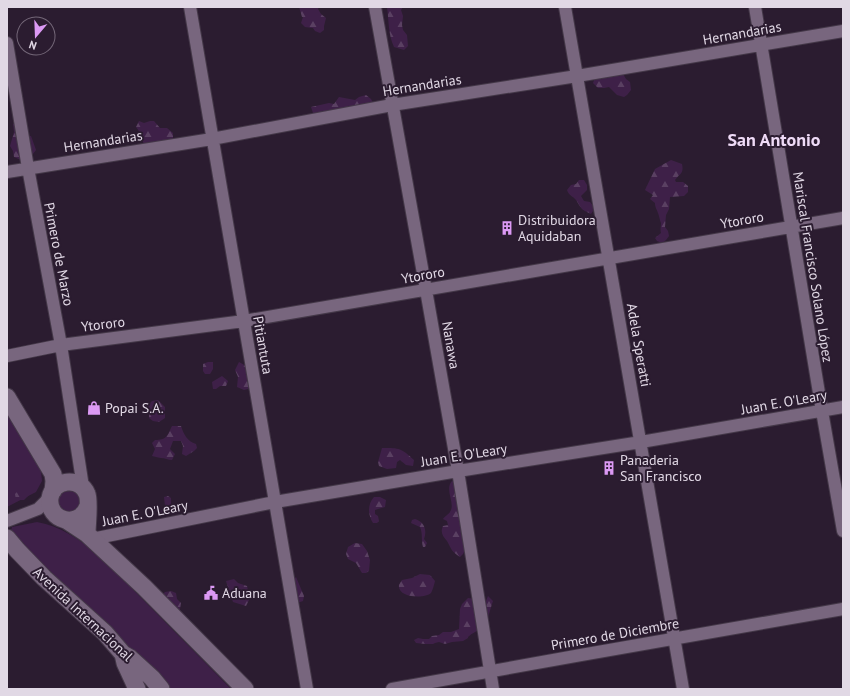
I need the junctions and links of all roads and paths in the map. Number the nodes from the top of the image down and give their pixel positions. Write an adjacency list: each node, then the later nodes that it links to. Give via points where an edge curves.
1 (190, 7): 10 (street, Pitiantuta)
2 (375, 7): 9 (street, Nanawa)
3 (565, 7): 8 (street, Adela Speratti)
4 (755, 7): 7 (street, Mariscal Francisco Solano López)
5 (843, 31): 7 (street, Hernandarias)
6 (7, 43): 11 (street, Primero de Marzo)
7 (762, 45): 8 (street, Hernandarias); 14 (street, Mariscal Francisco Solano López)
8 (576, 76): 9 (street, Hernandarias); 15 (street, Adela Speratti)
9 (392, 105): 10 (street, Hernandarias); 16 (street, Nanawa)
10 (212, 139): 11 (street, Hernandarias); 17 (street, Pitiantuta)
11 (28, 168): 12 (street, Hernandarias); 18 (street, Primero de Marzo)
12 (7, 172)
13 (843, 218): 14 (street, Ytororo)
14 (791, 227): 15 (street, Ytororo); 22 (street, Mariscal Francisco Solano López)
15 (608, 258): 16 (street, Ytororo); 23 (street, Adela Speratti)
16 (426, 290): 17 (street, Ytororo); 24 (street, Nanawa)
17 (244, 321): 18 (street, Ytororo); 28 (street, Pitiantuta)
18 (61, 344): 19 (street, Ytororo); 26 (street, Primero de Marzo)
19 (7, 356)
20 (7, 397): 25 (main road)
21 (843, 407): 22 (street, Juan E. O'Leary)
22 (822, 411): 23 (street, Juan E. O'Leary); 33 (street, Mariscal Francisco Solano López)
23 (641, 442): 24 (street, Juan E. O'Leary); 37 (street, Adela Speratti)
24 (458, 471): 28 (street, Juan E. O'Leary); 39 (street, Nanawa)
25 (53, 474): 26 (main road); 27 (main road)
26 (76, 480): 27 (main road, via 59,485); 29 (main road, via 88,496)
27 (52, 494): 30 (street); 31 (main road, via 51,508)
28 (275, 502): 34 (street, Juan E. O'Leary); 43 (street, Pitiantuta)
29 (88, 506): 31 (main road, via 78,518); 34 (main road)
30 (38, 509): 31 (street); 32 (street)
31 (62, 519): 34 (main road)
32 (7, 521)
33 (843, 531)
34 (89, 536): 42 (main road, via 144,587)
35 (7, 538): 38 (main road, Avenida Internacional, via 39,573 105,633)
36 (843, 609): 37 (street, Primero de Diciembre)
37 (674, 639): 39 (street, Primero de Diciembre); 46 (street, Adela Speratti)
38 (123, 654): 40 (main road); 41 (main road, Avenida Internacional)
39 (490, 670): 44 (street, Primero de Diciembre); 45 (street, Nanawa)
40 (138, 689)
41 (161, 689)
42 (245, 689)
43 (307, 689)
44 (392, 689)
45 (493, 689)
46 (683, 689)

